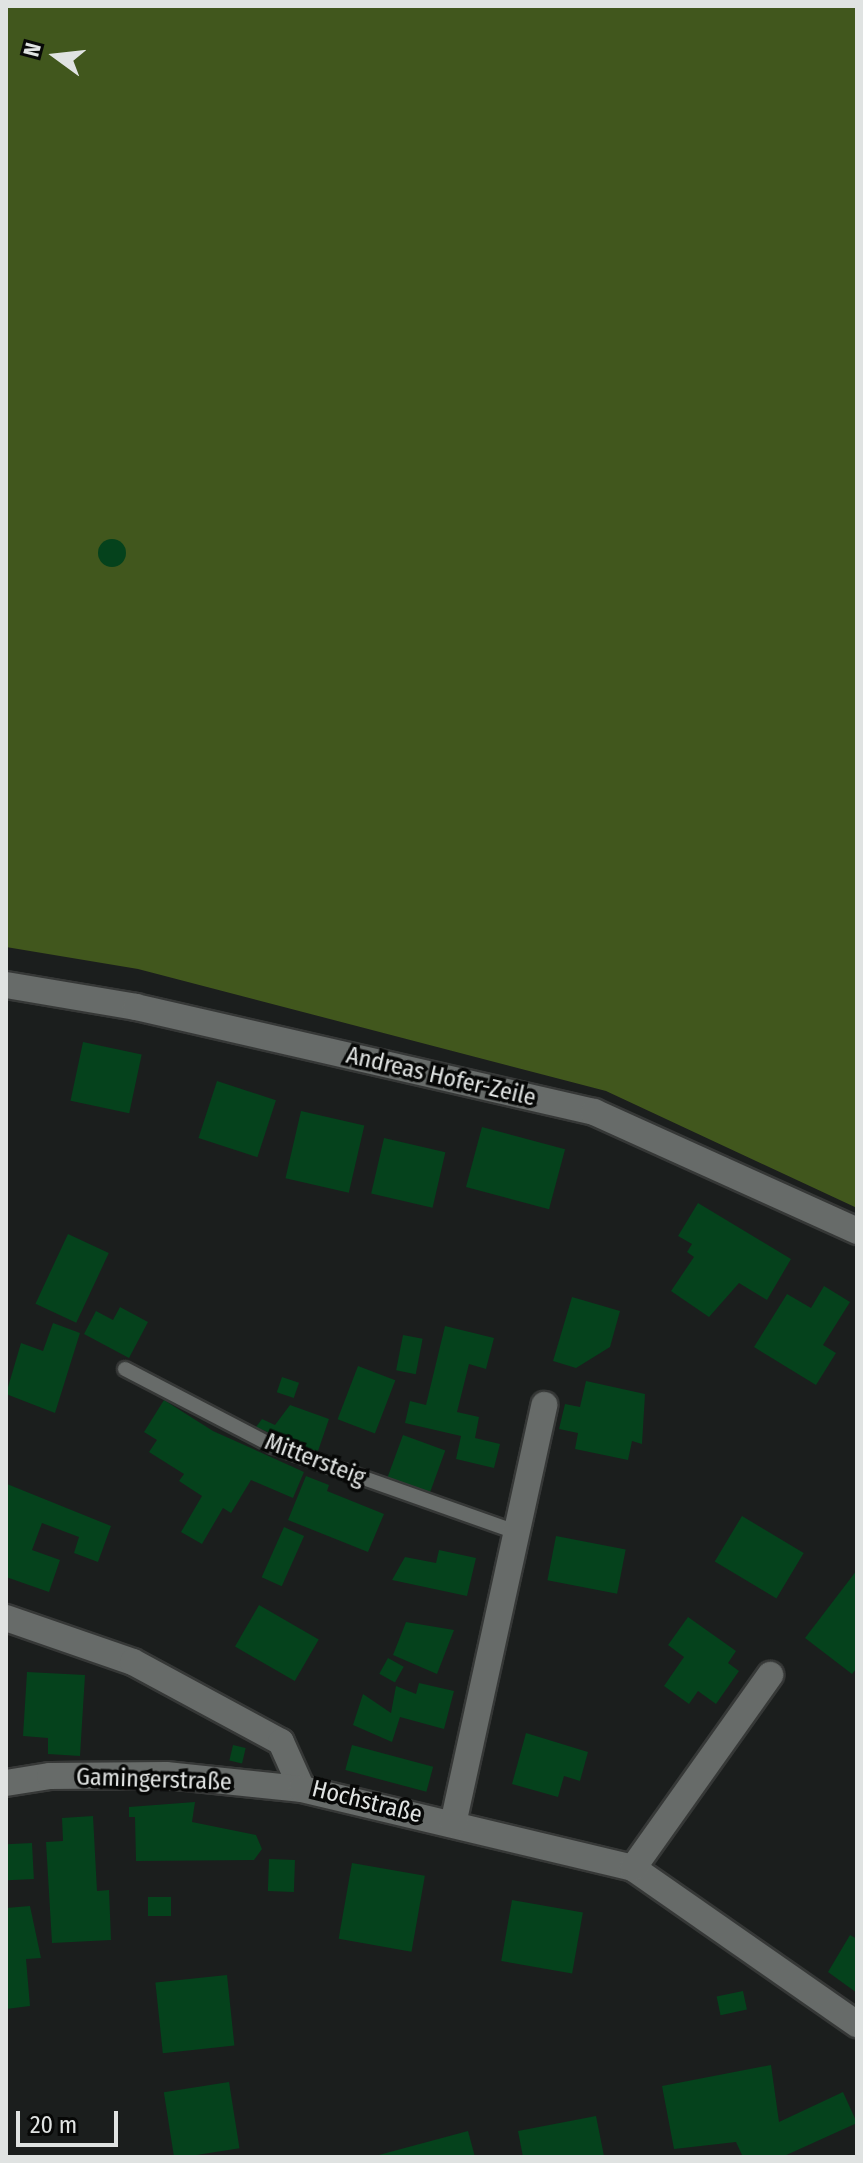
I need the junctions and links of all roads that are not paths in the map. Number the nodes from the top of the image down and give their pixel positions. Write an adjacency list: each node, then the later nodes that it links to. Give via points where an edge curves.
1 (6, 985): 2 (street, Andreas Hofer-Zeile, via 136,1007 594,1112)
2 (857, 1231)
3 (125, 1369): 5 (lane, Mittersteig, via 273,1446)
4 (544, 1405): 5 (street)
5 (513, 1531): 10 (street)
6 (6, 1618): 9 (street, Hochstraße, via 133,1662 281,1742)
7 (770, 1675): 11 (street)
8 (6, 1783): 9 (street, Gamingerstraße, via 50,1776 166,1775)
9 (302, 1789): 10 (street, Hochstraße)
10 (453, 1824): 11 (street, Hochstraße)
11 (633, 1868): 12 (street, Hochstraße)
12 (857, 2024)

